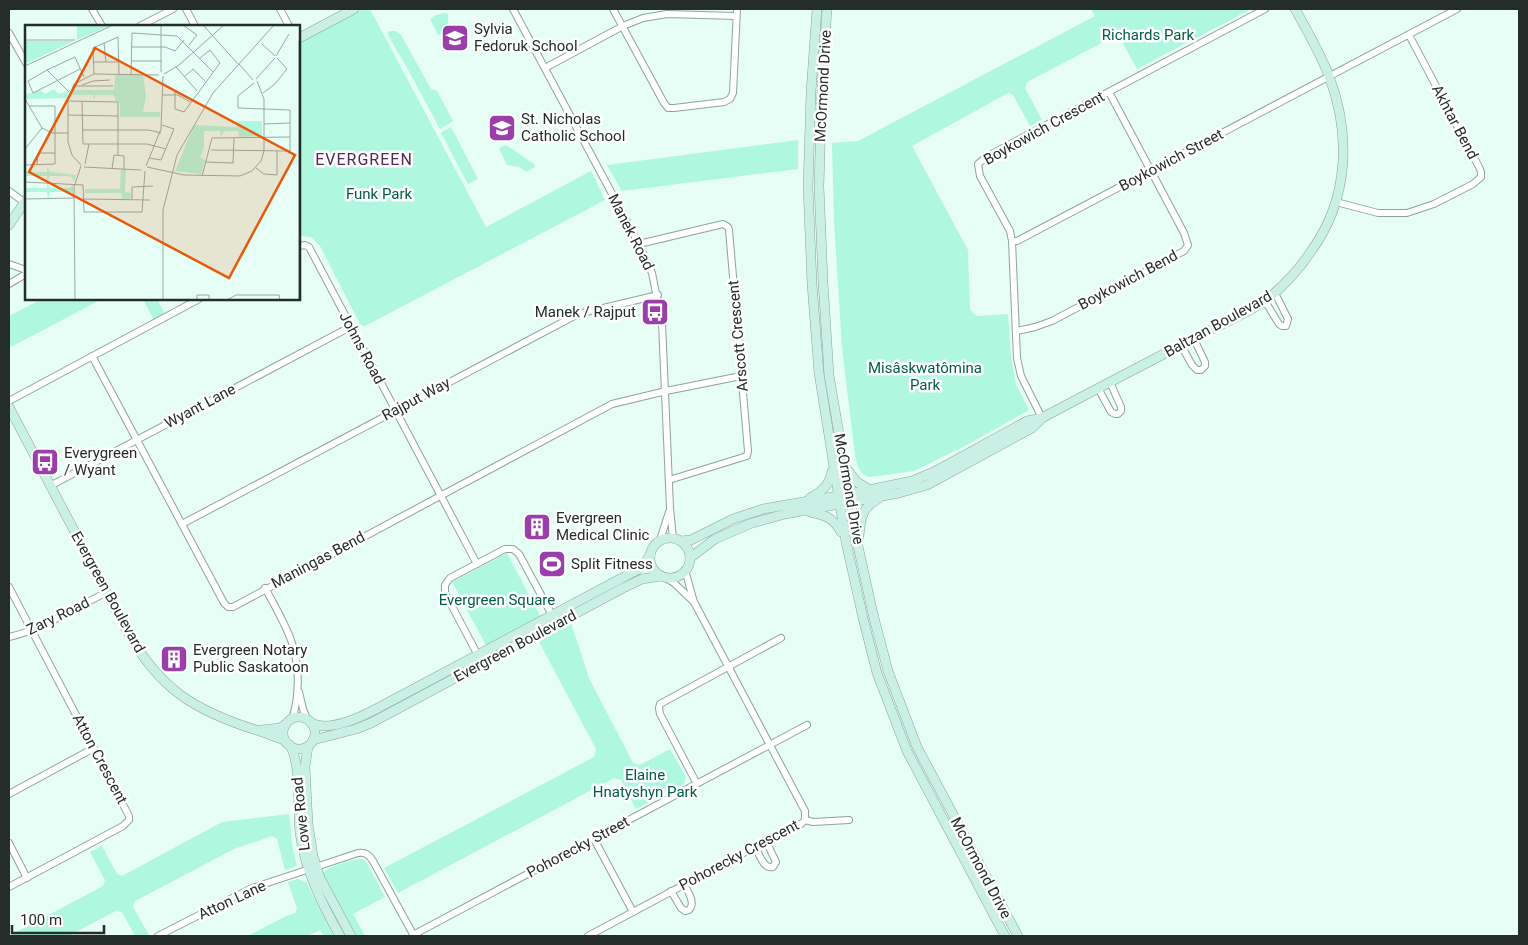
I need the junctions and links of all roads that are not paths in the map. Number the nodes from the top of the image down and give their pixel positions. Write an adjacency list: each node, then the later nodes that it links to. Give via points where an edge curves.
1 (92, 9): 15 (street)
2 (173, 9): 16 (street)
3 (186, 9): 17 (street)
4 (280, 9): 18 (street)
5 (354, 9): 22 (street)
6 (514, 9): 24 (street, Manek Road)
7 (613, 9): 19 (street)
8 (737, 9): 14 (street)
9 (816, 9): 57 (street, McOrmond Drive, via 808,187 819,373)
10 (827, 9): 58 (street, McOrmond Drive, via 820,195 829,375)
11 (1265, 9): 26 (street, Boykowich Crescent)
12 (1295, 9): 25 (street, Baltzan Boulevard)
13 (1457, 9): 21 (street, Boykowich Street)
14 (736, 16): 19 (street, via 667,14); 19 (street, via 733,93 730,99 674,108 664,104)
15 (101, 25)
16 (142, 25)
17 (194, 25)
18 (289, 25)
19 (623, 26): 24 (street)
20 (9, 32): 23 (street)
21 (1409, 35): 25 (street, Boykowich Street); 30 (street, Akhtar Bend, via 1479,167 1481,177 1434,204 1407,213 1378,213)
22 (300, 37)
23 (25, 61)
24 (545, 68): 33 (street, Manek Road)
25 (1329, 76): 27 (street, Boykowich Street); 30 (street, Baltzan Boulevard, via 1342,120 1344,148)
26 (1109, 92): 27 (street); 32 (street, Boykowich Crescent, via 978,164 980,176 1010,231)
27 (1151, 170): 32 (street, Boykowich Street); 44 (street, Boykowich Bend, via 1184,233 1188,245 1184,251 1052,321)
28 (9, 190): 29 (street)
29 (25, 201): 31 (street)
30 (1336, 202): 39 (street, Baltzan Boulevard, via 1316,244)
31 (9, 225)
32 (1012, 241): 44 (street, Boykowich Crescent)
33 (639, 244): 40 (street, Manek Road); 48 (street, Arscott Crescent, via 723,224 728,227)
34 (300, 246): 43 (street, Johns Road, via 309,247)
35 (9, 264): 36 (street)
36 (25, 270)
37 (25, 275): 38 (street)
38 (9, 284)
39 (1275, 293): 42 (street, Baltzan Boulevard); 42 (street, via 1288,320 1286,326 1279,324)
40 (658, 295): 51 (street, Manek Road); 54 (street, Rajput Way, via 578,314)
41 (197, 300): 47 (street)
42 (1265, 301): 45 (street, Baltzan Boulevard)
43 (350, 327): 54 (street, Johns Road); 56 (street, Wyant Lane)
44 (1017, 331): 55 (street, Boykowich Crescent, via 1021,376)
45 (1194, 339): 46 (street, Baltzan Boulevard); 46 (street, via 1205,362 1201,370 1194,367)
46 (1181, 345): 49 (street, Baltzan Boulevard)
47 (92, 356): 52 (street); 56 (street, Maningas Bend)
48 (741, 376): 51 (street, Maningas Bend); 59 (street, Arscott Crescent, via 747,456)
49 (1110, 382): 50 (street, Baltzan Boulevard); 50 (street, via 1121,407 1118,414 1111,412)
50 (1098, 388): 55 (street, Baltzan Boulevard)
51 (666, 391): 59 (street, Manek Road); 62 (street, Maningas Bend, via 606,407)
52 (9, 401)
53 (9, 407): 60 (street, Evergreen Boulevard)
54 (395, 411): 62 (street, Johns Road); 68 (street, Rajput Way)
55 (1042, 418): 61 (street, Baltzan Boulevard, via 1027,421 923,476); 63 (street, Baltzan Boulevard, via 1032,428 939,479)
56 (137, 439): 60 (street, Wyant Lane); 68 (street, Maningas Bend)
57 (833, 461): 65 (street, McOrmond Drive); 66 (street, via 832,475 826,487)
58 (845, 465): 61 (street, via 857,482); 64 (street, McOrmond Drive)
59 (669, 480): 67 (street, Manek Road)
60 (50, 486): 80 (street, Evergreen Boulevard)
61 (870, 490): 64 (street, Baltzan Boulevard)
62 (441, 496): 75 (street, Johns Road); 79 (street, Maningas Bend)
63 (880, 497): 64 (street, Baltzan Boulevard); 72 (street, via 861,516)
64 (850, 498): 65 (street, Baltzan Boulevard); 72 (street, McOrmond Drive)
65 (838, 500): 66 (street, Baltzan Boulevard); 71 (street, McOrmond Drive)
66 (805, 506): 70 (street, via 753,512 691,540); 71 (street, via 831,518); 74 (street, via 739,528 716,539)
67 (670, 508): 69 (street, Manek Road); 70 (street, Manek Road)
68 (182, 524): 79 (street, Maningas Bend, via 228,607)
69 (660, 540): 70 (street); 73 (street)
70 (677, 540): 74 (street, via 686,546)
71 (846, 542): 117 (street, McOrmond Drive, via 877,673 907,752)
72 (858, 546): 118 (street, McOrmond Drive, via 888,670 917,747)
73 (650, 555): 77 (street, via 652,568); 82 (street, Evergreen Boulevard, via 637,570)
74 (690, 558): 76 (street)
75 (477, 564): 82 (street, via 505,549 516,551); 86 (street, via 450,578 444,589)
76 (685, 570): 77 (street, via 677,576); 81 (street, Pohorecky Crescent)
77 (664, 577): 81 (street, Pohorecky Crescent); 82 (street, Evergreen Boulevard, via 642,579)
78 (9, 587): 83 (street, Atton Crescent)
79 (265, 588): 88 (street, via 292,639 298,668)
80 (107, 592): 83 (street, Zary Road); 92 (street, Evergreen Boulevard, via 146,662 169,686 217,717)
81 (694, 602): 87 (street, Pohorecky Crescent)
82 (554, 619): 86 (street, Evergreen Boulevard)
83 (32, 630): 84 (street, Zary Road); 96 (street, Atton Crescent)
84 (9, 637)
85 (781, 638): 87 (street)
86 (480, 659): 89 (street, Evergreen Boulevard, via 363,716 334,725 318,726); 94 (street, Evergreen Boulevard, via 372,723)
87 (728, 667): 95 (street, Pohorecky Crescent); 97 (street, via 660,706 659,711)
88 (298, 689): 89 (street, via 303,710); 90 (street, via 296,707)
89 (310, 721): 90 (street, via 303,718); 94 (street, via 315,731)
90 (289, 722): 92 (street, Evergreen Boulevard, via 280,728); 93 (street, via 284,729)
91 (807, 725): 95 (street, Pohorecky Street)
92 (254, 730): 93 (street, Evergreen Boulevard)
93 (288, 742): 94 (street, via 299,748); 105 (street, Lowe Road, via 296,759 300,833)
94 (311, 743): 105 (street, Lowe Road, via 305,760)
95 (770, 745): 97 (street, Pohorecky Street); 99 (street, Pohorecky Crescent, via 805,812)
96 (94, 748): 98 (street); 106 (street, Atton Crescent, via 128,812 129,820)
97 (696, 784): 101 (street, Pohorecky Street)
98 (9, 794)
99 (805, 820): 100 (street); 102 (street, Pohorecky Crescent)
100 (849, 820)
101 (594, 839): 110 (street); 112 (street, Pohorecky Street)
102 (766, 841): 104 (street, Pohorecky Crescent); 104 (street, via 776,862 773,867 765,866)
103 (9, 844): 106 (street)
104 (755, 847): 107 (street, Pohorecky Crescent)
105 (312, 867): 112 (street, via 358,853 368,854); 113 (street, Atton Lane, via 246,890); 114 (street, Lowe Road, via 318,894); 115 (street, Lowe Road)
106 (27, 878): 108 (street, Atton Crescent)
107 (684, 884): 109 (street, Pohorecky Crescent); 109 (street, via 692,902 690,910 683,910)
108 (9, 887)
109 (671, 891): 110 (street, Pohorecky Crescent)
110 (633, 912): 111 (street, Pohorecky Crescent)
111 (602, 933): 116 (street, Pohorecky Crescent)
112 (413, 935)
113 (158, 936)
114 (340, 936)
115 (351, 936)
116 (588, 936)
117 (1005, 936)
118 (1018, 936)

